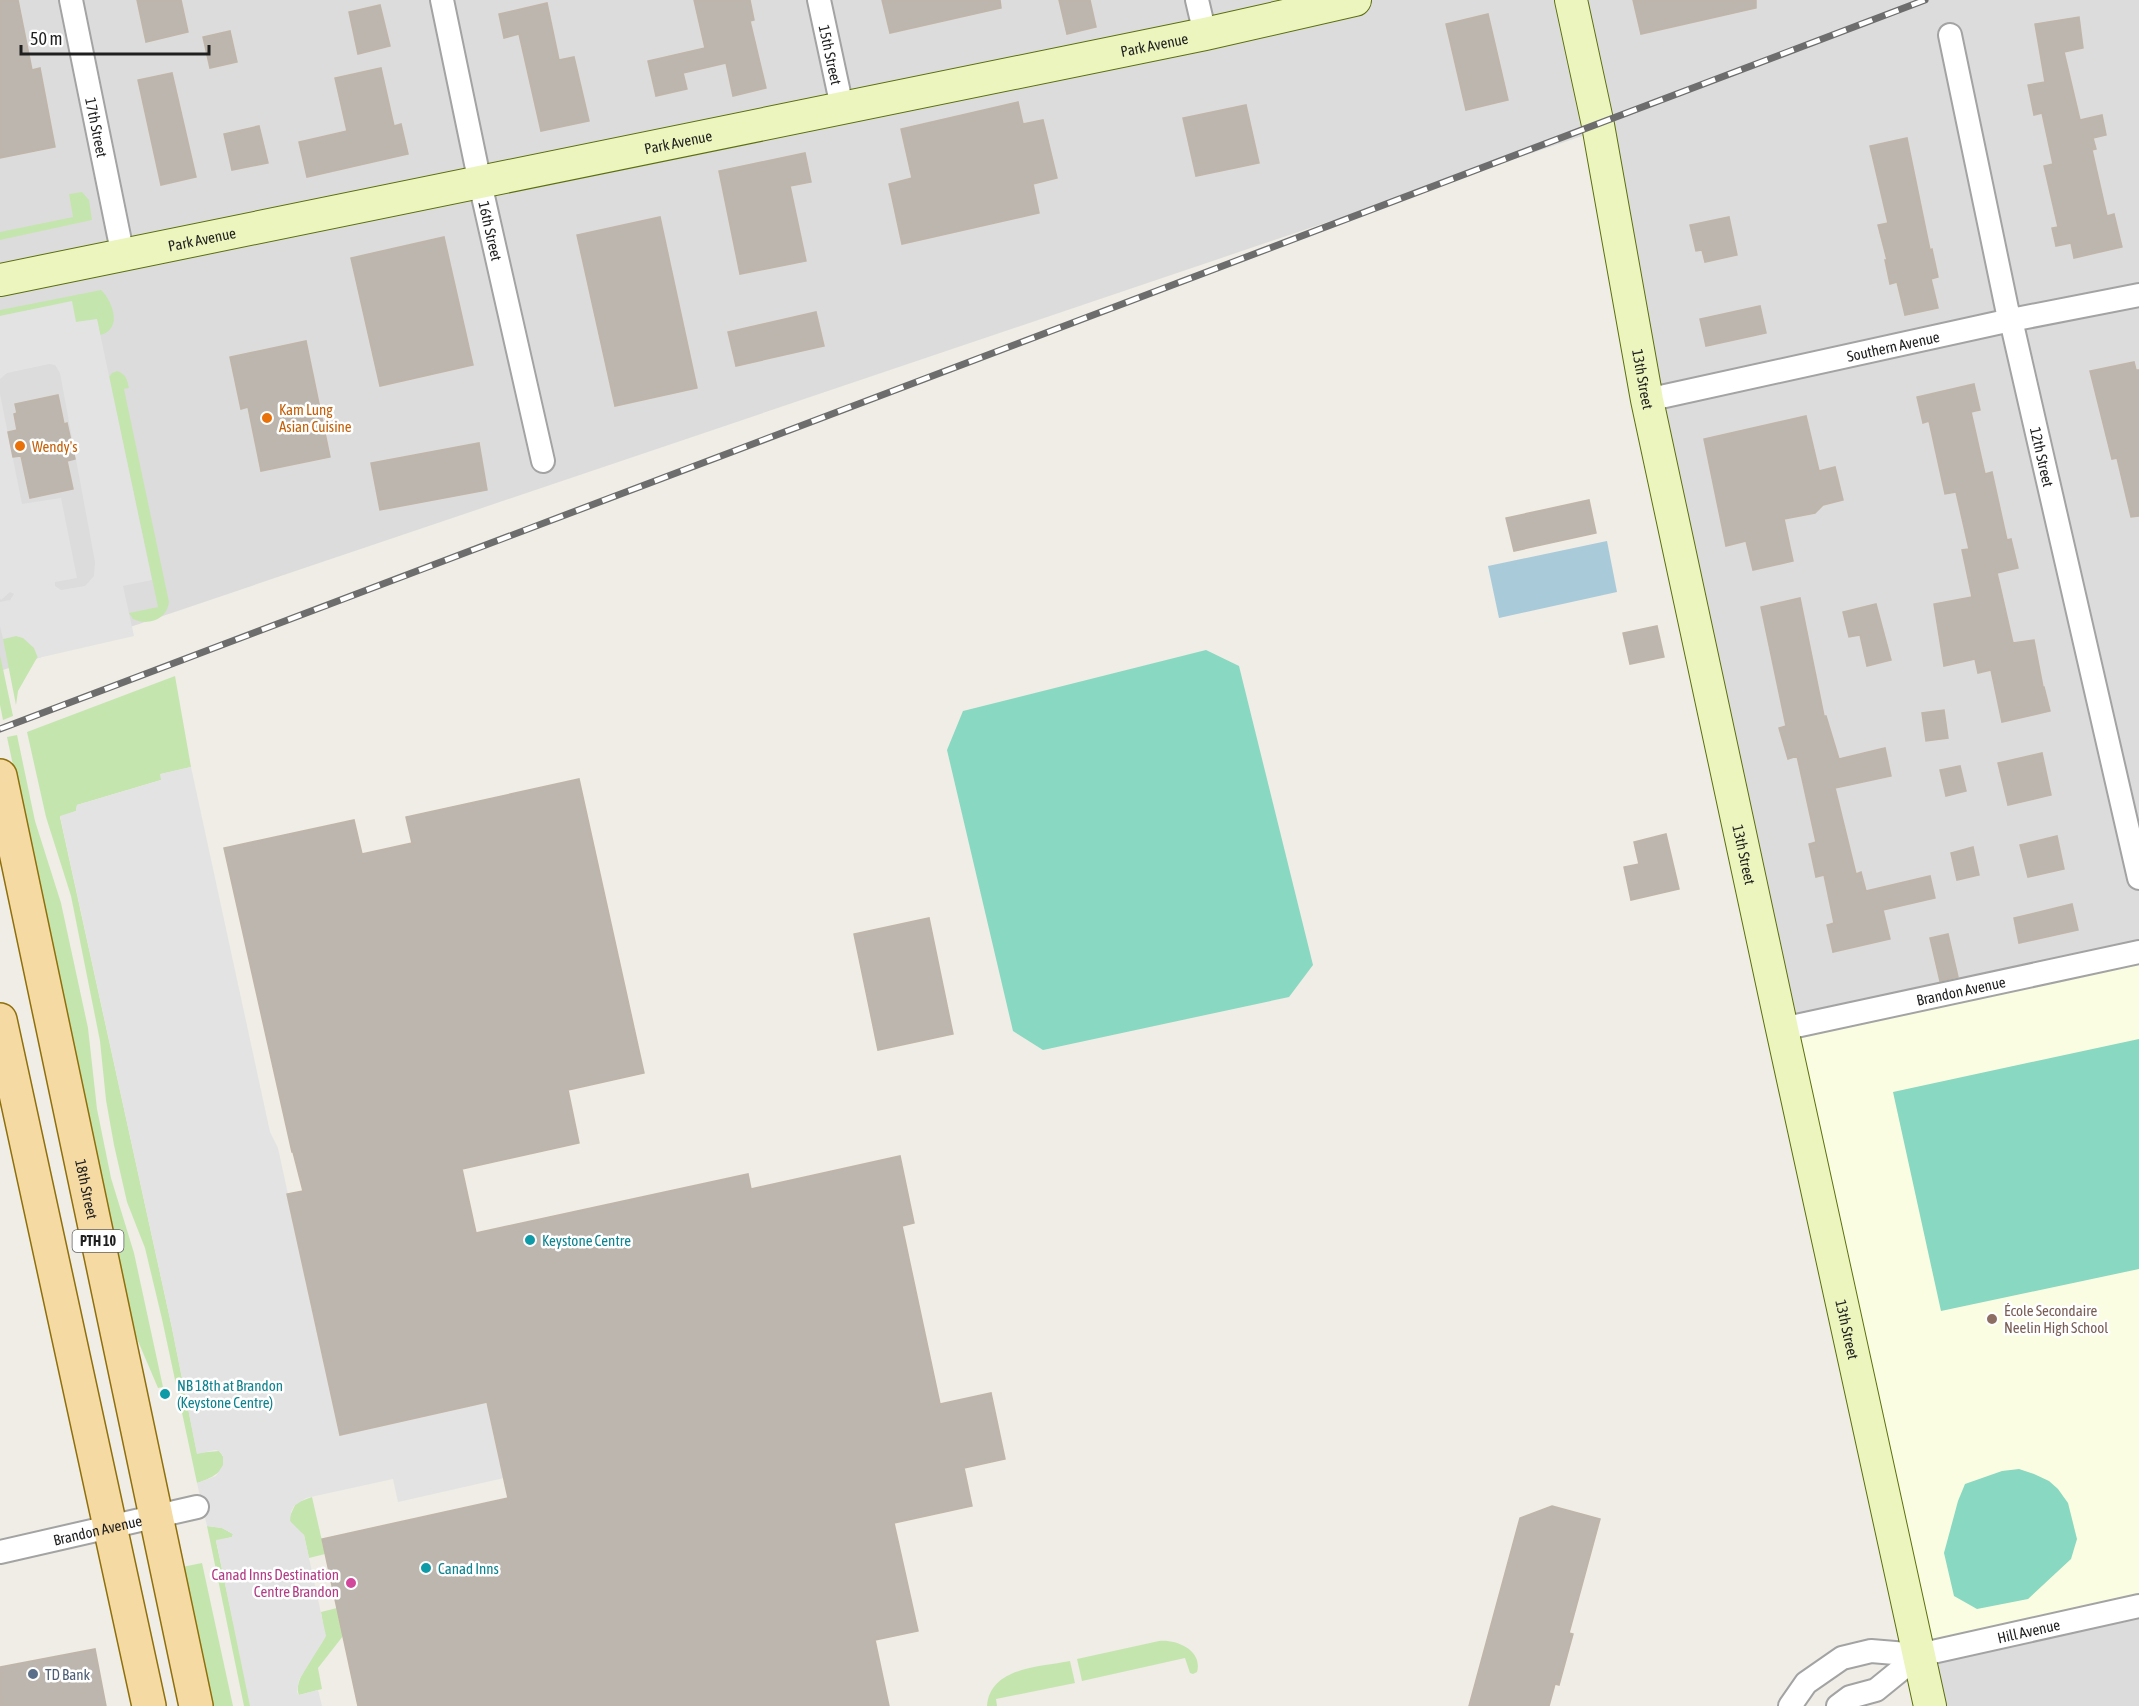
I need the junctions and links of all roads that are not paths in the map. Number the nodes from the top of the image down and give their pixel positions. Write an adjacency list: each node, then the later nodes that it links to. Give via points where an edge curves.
1 (71, 0): 11 (street, 17th Street)
2 (442, 0): 10 (street, 16th Street)
3 (819, 0): 9 (street, 15th Street)
4 (1197, 0): 7 (street)
5 (1355, 0): 7 (street, Park Avenue)
6 (1571, 0): 15 (street, 13th Street, via 1598,125)
7 (1204, 34): 9 (street, Park Avenue)
8 (1950, 35): 14 (street, 12th Street)
9 (842, 107): 10 (street, Park Avenue)
10 (480, 183): 11 (street, Park Avenue); 16 (street, 16th Street)
11 (123, 256): 12 (street, Park Avenue)
12 (0, 280)
13 (2139, 295): 14 (street, Southern Avenue)
14 (2012, 320): 15 (street, Southern Avenue); 18 (street, 12th Street)
15 (1647, 400): 21 (street, 13th Street)
16 (543, 461)
17 (0, 776): 23 (main road, 18th Street / PTH 10)
18 (2139, 878)
19 (2139, 952): 21 (street, Brandon Avenue)
20 (0, 1020): 24 (main road, PTH 10)
21 (1782, 1029): 27 (street, 13th Street)
22 (197, 1507): 23 (street, Brandon Avenue)
23 (156, 1517): 24 (street, Brandon Avenue); 29 (main road, 18th Street / PTH 10)
24 (111, 1528): 25 (street, Brandon Avenue); 28 (main road, PTH 10)
25 (0, 1552)
26 (2139, 1605): 27 (street, Hill Avenue)
27 (1919, 1655): 30 (street, via 1871,1652 1842,1658 1806,1683); 31 (street, via 1876,1690 1850,1697); 32 (street, 13th Street)
28 (149, 1706)
29 (196, 1706)
30 (1790, 1706)
31 (1838, 1706)
32 (1930, 1706)

